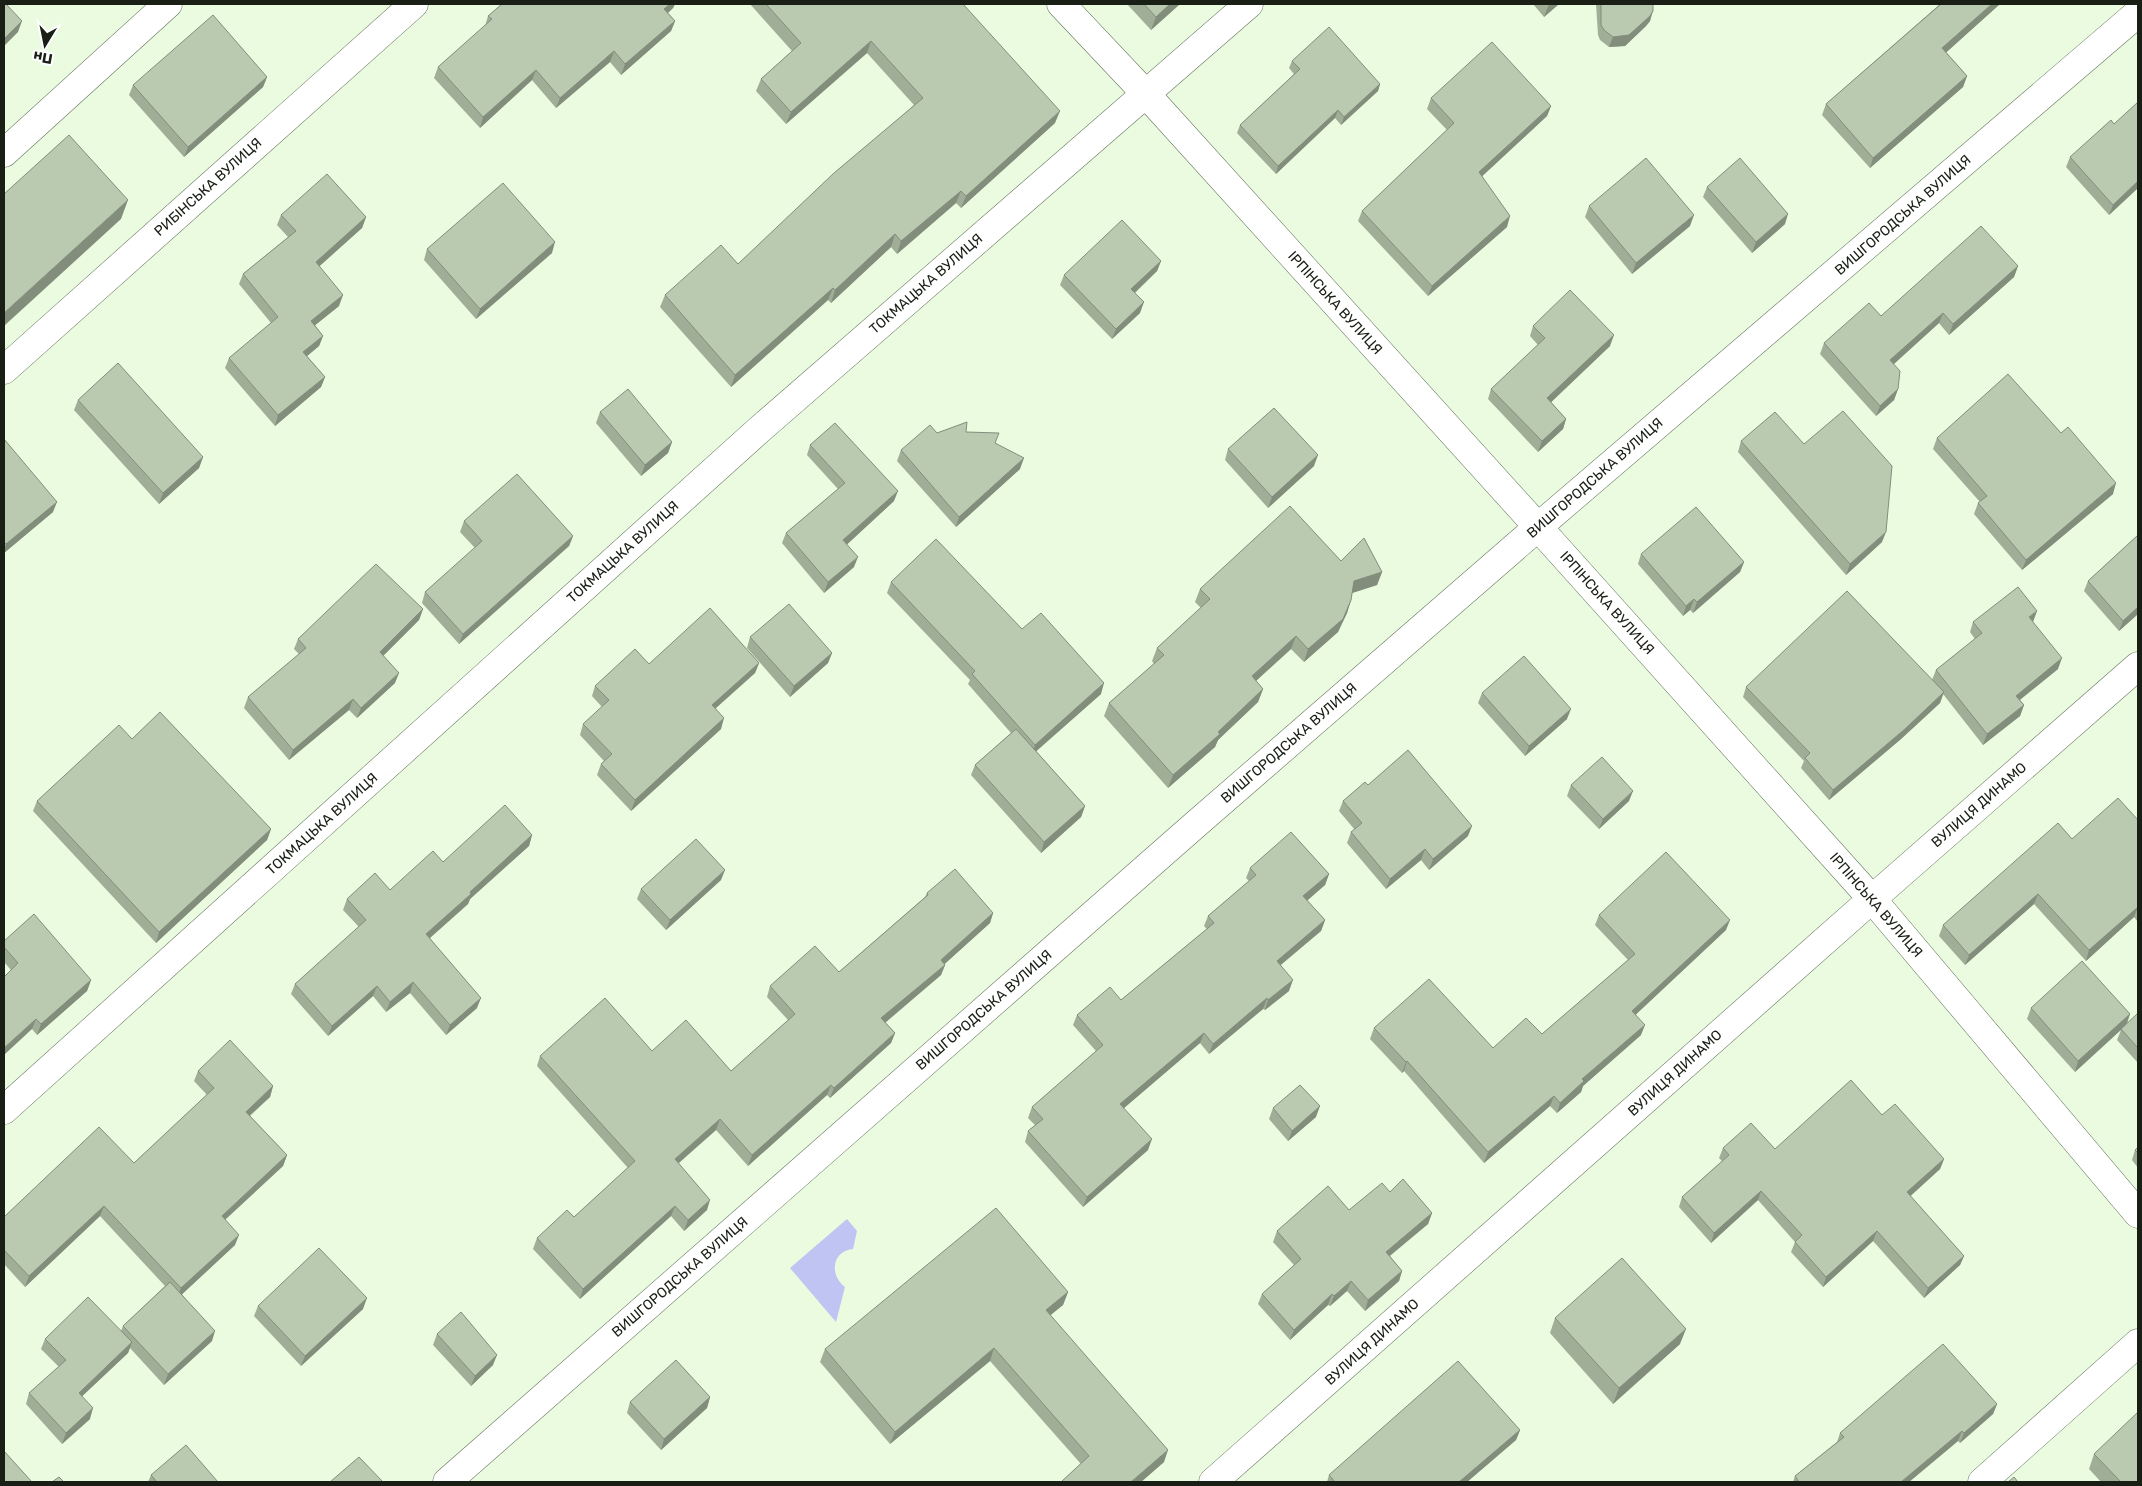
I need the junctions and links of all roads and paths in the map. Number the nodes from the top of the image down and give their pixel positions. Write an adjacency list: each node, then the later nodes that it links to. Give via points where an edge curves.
1 (168, 4): 7 (street)
2 (414, 4): 8 (street, РИБІНСЬКА ВУЛИЦЯ)
3 (1061, 4): 6 (street, ІРПІНСЬКА ВУЛИЦЯ)
4 (1249, 4): 6 (street, ТОКМАЦЬКА ВУЛИЦЯ)
5 (2138, 13): 9 (street, ВИШГОРОДСЬКА ВУЛИЦЯ)
6 (1145, 93): 9 (street, ІРПІНСЬКА ВУЛИЦЯ); 12 (street, ТОКМАЦЬКА ВУЛИЦЯ, via 760,429)
7 (4, 152)
8 (4, 370)
9 (1538, 527): 11 (street, ІРПІНСЬКА ВУЛИЦЯ); 15 (street, ВИШГОРОДСЬКА ВУЛИЦЯ)
10 (2138, 666): 11 (street, ВУЛИЦЯ ДИНАМО)
11 (1872, 899): 13 (street, ІРПІНСЬКА ВУЛИЦЯ); 16 (street, ВУЛИЦЯ ДИНАМО)
12 (4, 1110)
13 (2138, 1214)
14 (2138, 1344): 17 (street)
15 (447, 1482)
16 (1213, 1482)
17 (1982, 1482)

